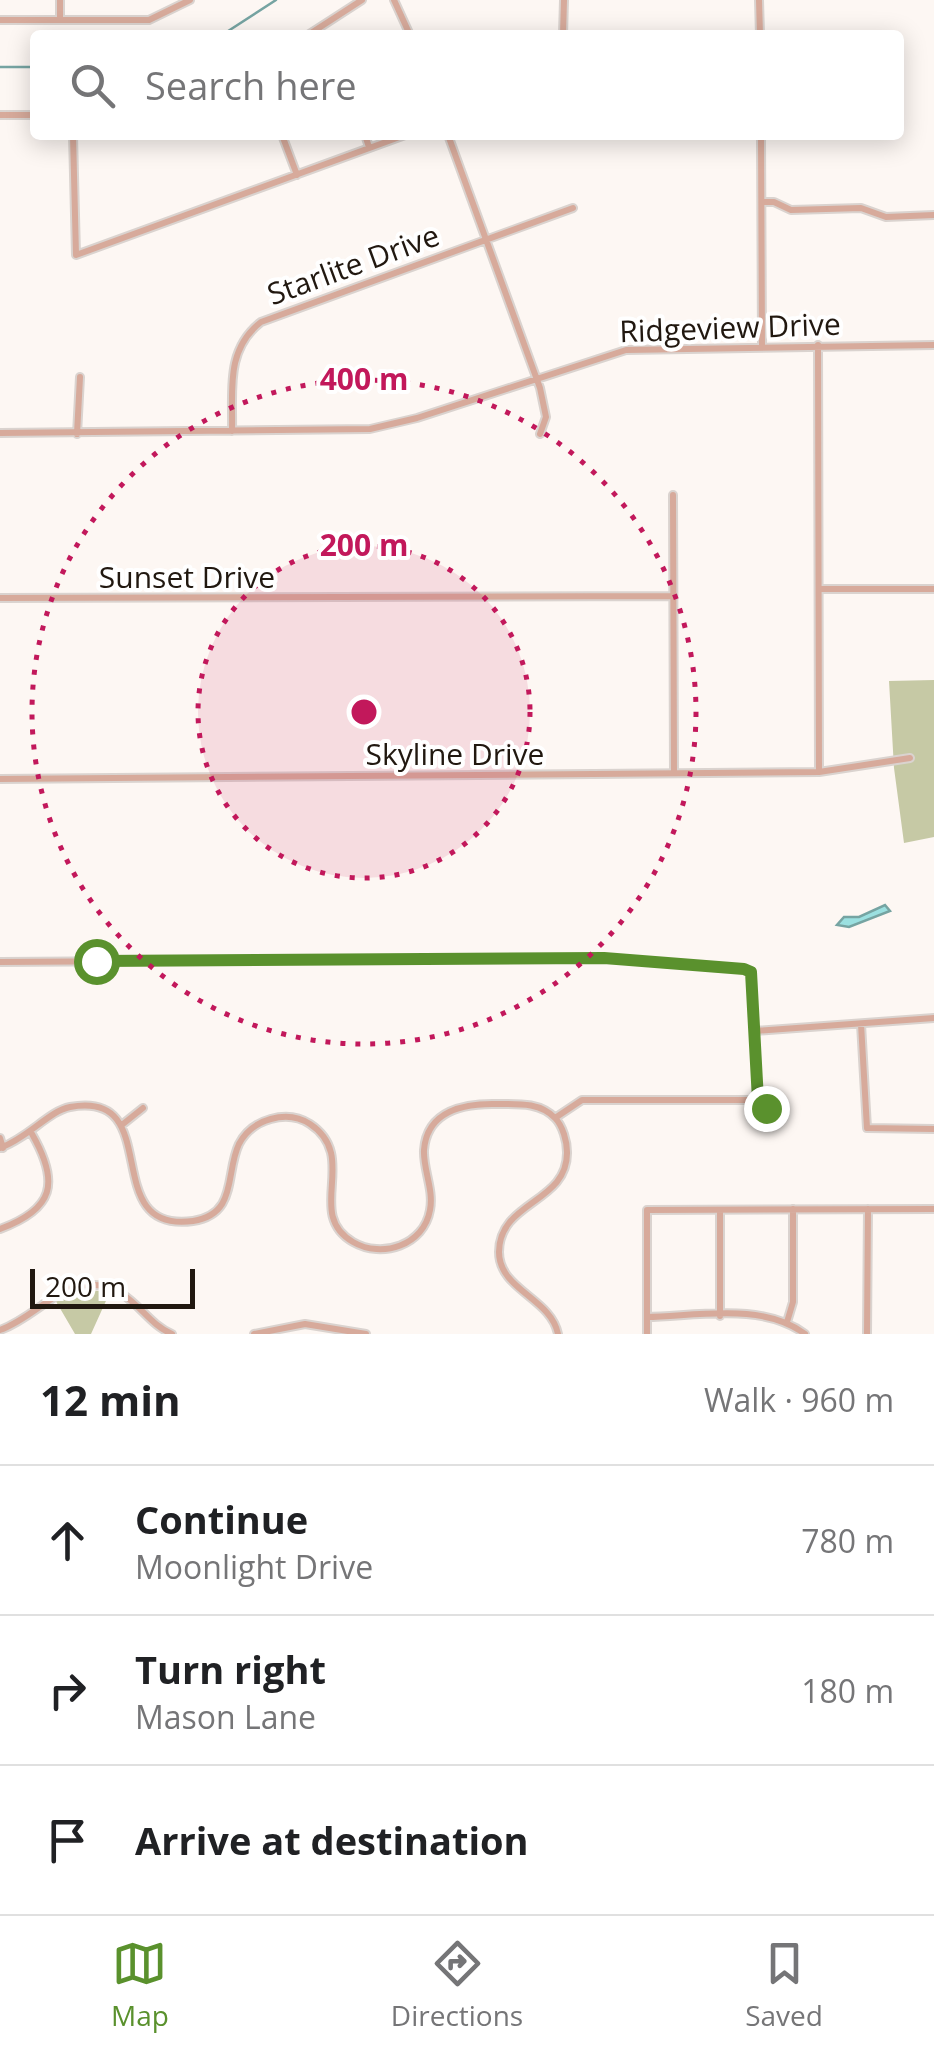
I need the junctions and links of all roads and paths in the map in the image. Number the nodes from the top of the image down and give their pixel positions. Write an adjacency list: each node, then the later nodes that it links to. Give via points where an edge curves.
1 (60, 0): 8 (street)
2 (190, 0): 8 (street, via 149,20)
3 (362, 0): 9 (street)
4 (394, 0): 10 (street)
5 (564, 0): 11 (street)
6 (759, 0): 12 (street)
7 (0, 20): 8 (street)
8 (60, 20)
9 (322, 30)
10 (408, 30)
11 (563, 30)
12 (760, 30)
13 (0, 115): 14 (street)
14 (30, 115)
15 (72, 140): 22 (street, via 76,255)
16 (284, 140): 22 (street)
17 (366, 140): 21 (street)
18 (390, 140): 21 (street)
19 (450, 140): 26 (street)
20 (761, 140): 23 (street)
21 (369, 147): 22 (street)
22 (296, 175)
23 (762, 202): 25 (street, via 791,210); 29 (street)
24 (573, 208): 26 (street, Starlite Drive)
25 (934, 216)
26 (486, 239): 30 (street); 32 (street, Starlite Drive, via 260,322 234,358)
27 (818, 345): 28 (street, Ridgeview Drive); 29 (street, Ridgeview Drive); 38 (street)
28 (934, 345)
29 (762, 346): 30 (street, Ridgeview Drive, via 626,350)
30 (535, 376): 32 (street, Ridgeview Drive, via 390,426); 35 (street, via 546,418)
31 (80, 378): 34 (street)
32 (232, 431): 34 (street, Ridgeview Drive)
33 (0, 433): 34 (street, Ridgeview Drive)
34 (78, 434)
35 (540, 434)
36 (673, 495): 39 (street)
37 (934, 589): 38 (street)
38 (820, 590): 42 (street)
39 (674, 596): 40 (street, Sunset Drive); 43 (street)
40 (0, 598)
41 (910, 758): 42 (street, Skyline Drive)
42 (819, 772): 43 (street, Skyline Drive)
43 (674, 774): 44 (street, Skyline Drive)
44 (0, 779)
45 (0, 962): 48 (street, via 624,958 751,972)
46 (934, 1018): 47 (street)
47 (861, 1024): 48 (street); 54 (street, via 866,1128)
48 (755, 1030): 49 (street)
49 (758, 1100): 51 (street); 52 (street, via 582,1100)
50 (144, 1108): 53 (street)
51 (766, 1108)
52 (555, 1118): 53 (street, via 533,1105 486,1103 460,1105 441,1116 424,1150 430,1212 415,1238 375,1250 351,1242 333,1221 336,1162 326,1138 309,1123 271,1118 252,1128 239,1144 224,1203 204,1219 180,1222 152,1213 138,1195); 70 (street, via 567,1142 568,1166 550,1193 510,1220 499,1252 513,1281 550,1310)
53 (123, 1124): 55 (street, via 100,1110 73,1106 48,1117)
54 (934, 1128)
55 (32, 1134): 57 (street); 62 (street, via 48,1166 48,1191 36,1212)
56 (0, 1138): 57 (street)
57 (1, 1148)
58 (868, 1209): 59 (street); 61 (street); 73 (street)
59 (934, 1209)
60 (720, 1210): 61 (street); 63 (street, via 647,1210); 64 (street)
61 (794, 1210): 65 (street, via 794,1302)
62 (0, 1230)
63 (647, 1316): 64 (street); 71 (street)
64 (720, 1316): 65 (street)
65 (787, 1322): 72 (street)
66 (0, 1330): 67 (street, via 28,1318 60,1291 93,1284 124,1296)
67 (172, 1334)
68 (254, 1334): 69 (street, via 305,1324)
69 (366, 1334)
70 (558, 1334)
71 (647, 1334)
72 (805, 1334)
73 (868, 1334)

